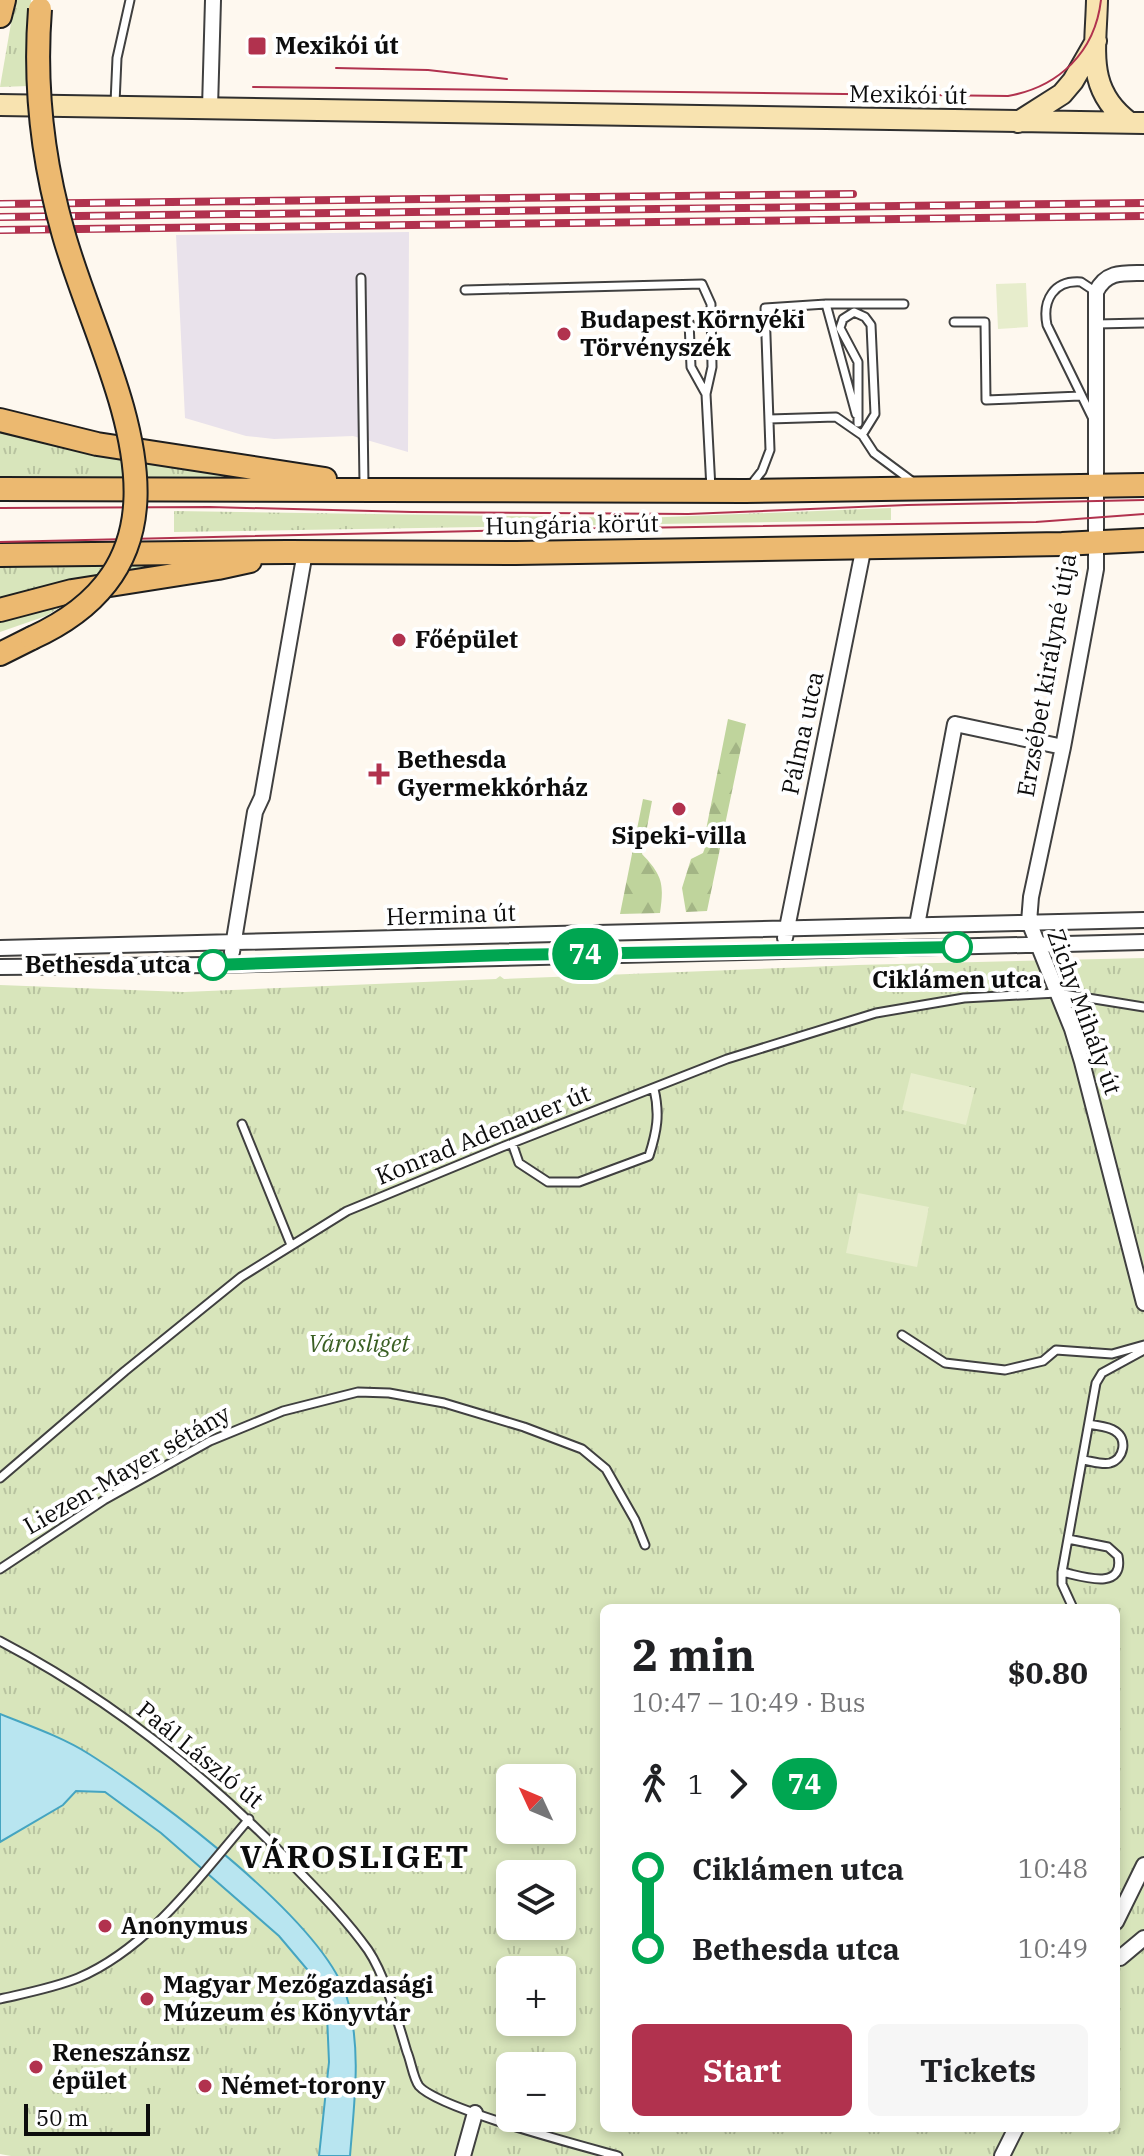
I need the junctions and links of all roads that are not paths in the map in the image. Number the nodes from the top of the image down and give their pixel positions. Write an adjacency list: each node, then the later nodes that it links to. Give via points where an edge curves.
1 (4, 0): 6 (main road)
2 (130, 0): 9 (lane, via 117,58)
3 (213, 0): 10 (street)
4 (1097, 0): 7 (street)
5 (41, 4): 46 (main road, bridge, via 37,84 48,172 73,265 127,418 137,500 132,530 108,581 69,618)
6 (0, 16)
7 (1096, 41): 11 (street, via 1062,94); 12 (street, via 1103,95 1112,110)
8 (0, 105): 9 (street, Mexikói út)
9 (115, 105): 10 (street, Mexikói út)
10 (210, 108): 11 (street, Mexikói út)
11 (1018, 122): 12 (street, Mexikói út)
12 (1137, 123)
13 (1144, 273): 16 (street, via 1112,275)
14 (361, 278): 32 (lane)
15 (465, 290): 23 (lane, via 702,284 711,304 712,367)
16 (1096, 292): 22 (street, Erzsébet királyné útja); 24 (lane, via 1081,282 1064,283 1045,308 1047,325)
17 (826, 304): 18 (lane); 26 (lane, via 765,308); 28 (lane)
18 (904, 304)
19 (689, 322): 23 (lane, via 691,367)
20 (954, 322): 24 (lane, via 985,322 986,400)
21 (1144, 323): 22 (lane)
22 (1096, 324): 29 (street, Erzsébet királyné útja)
23 (706, 394): 38 (lane)
24 (1080, 396): 29 (lane)
25 (0, 404): 30 (main road)
26 (769, 419): 31 (lane, via 836,417); 39 (lane, via 770,450 762,471)
27 (0, 420): 30 (main road)
28 (858, 423): 31 (lane); 31 (lane, via 858,362 840,328 854,312 871,325 875,414)
29 (1095, 424): 35 (street, Erzsébet királyné útja)
30 (40, 429): 32 (main road, via 97,444)
31 (862, 435): 34 (lane, via 874,453)
32 (364, 484): 37 (main road)
33 (1144, 485): 35 (main road, Hungária körút)
34 (921, 487): 35 (main road, Hungária körút); 39 (main road, Hungária körút)
35 (1096, 487): 41 (street, Erzsébet királyné útja)
36 (0, 489): 37 (main road, Hungária körút)
37 (405, 490): 38 (main road, Hungária körút)
38 (711, 491): 39 (main road, Hungária körút)
39 (745, 491)
40 (1144, 540): 41 (main road, Hungária körút)
41 (1096, 543): 42 (main road, Hungária körút); 49 (street, Erzsébet királyné útja, via 1096,569)
42 (864, 546): 43 (main road, Hungária körút); 53 (street, Pálma utca)
43 (296, 552): 44 (main road, Hungária körút); 45 (main road, via 72,591); 56 (street, via 262,797)
44 (0, 555)
45 (0, 610)
46 (32, 638): 47 (main road); 48 (main road)
47 (0, 645)
48 (0, 654)
49 (1063, 747): 51 (street, Erzsébet királyné útja); 52 (street, via 955,724)
50 (1144, 920): 51 (street, Hermina út)
51 (1029, 922): 52 (street, Hermina út); 55 (street, Zichy Mihály út)
52 (917, 925): 53 (street, Hermina út)
53 (786, 929): 56 (street, Hermina út); 58 (street, Pálma utca)
54 (1144, 942): 55 (street, Hermina út)
55 (1035, 943): 58 (street, Hermina út); 61 (street, Zichy Mihály út)
56 (232, 944): 57 (street, Hermina út); 59 (street)
57 (0, 948)
58 (784, 951): 59 (street, Hermina út)
59 (232, 964): 60 (street, Hermina út)
60 (0, 967)
61 (1057, 993): 62 (lane, Konrad Adenauer út); 63 (lane, Konrad Adenauer út, via 964,998 876,1013 727,1059); 67 (street, Zichy Mihály út, via 1094,1101)
62 (1144, 1007)
63 (654, 1089): 65 (lane, Konrad Adenauer út); 65 (lane, via 658,1128 649,1156 579,1182 548,1182 519,1163)
64 (242, 1124): 66 (lane)
65 (512, 1143): 66 (lane, Konrad Adenauer út, via 347,1211)
66 (291, 1245): 72 (lane, Konrad Adenauer út, via 241,1277)
67 (1144, 1303)
68 (902, 1335): 69 (lane, via 945,1363 1005,1370 1043,1361 1056,1350 1112,1354)
69 (1144, 1348): 70 (lane, via 1102,1373)
70 (1089, 1424): 71 (lane); 71 (lane, via 1116,1431 1123,1449 1109,1463)
71 (1083, 1460): 73 (lane)
72 (0, 1478)
73 (1068, 1539): 76 (lane); 76 (lane, via 1108,1547 1118,1556 1119,1567 1104,1580)
74 (645, 1545): 75 (lane, Liezen-Mayer sétány, via 606,1469 582,1449 444,1403 358,1392 283,1411 210,1441 104,1500)
75 (0, 1569)
76 (1062, 1572): 77 (lane)
77 (1071, 1604)
78 (0, 1641): 79 (lane, Paál László út, via 121,1717 193,1769)
79 (249, 1819): 84 (lane, via 152,1927 104,1964 52,1987); 85 (lane, Paál László út, via 370,1953 418,2085)
80 (1144, 1865): 81 (street)
81 (1120, 1914)
82 (1144, 1938): 83 (street)
83 (1120, 1958)
84 (0, 1999)
85 (475, 2113): 87 (street); 88 (lane, Paál László út)
86 (1014, 2132): 89 (street)
87 (463, 2156)
88 (618, 2156)
89 (1002, 2156)

